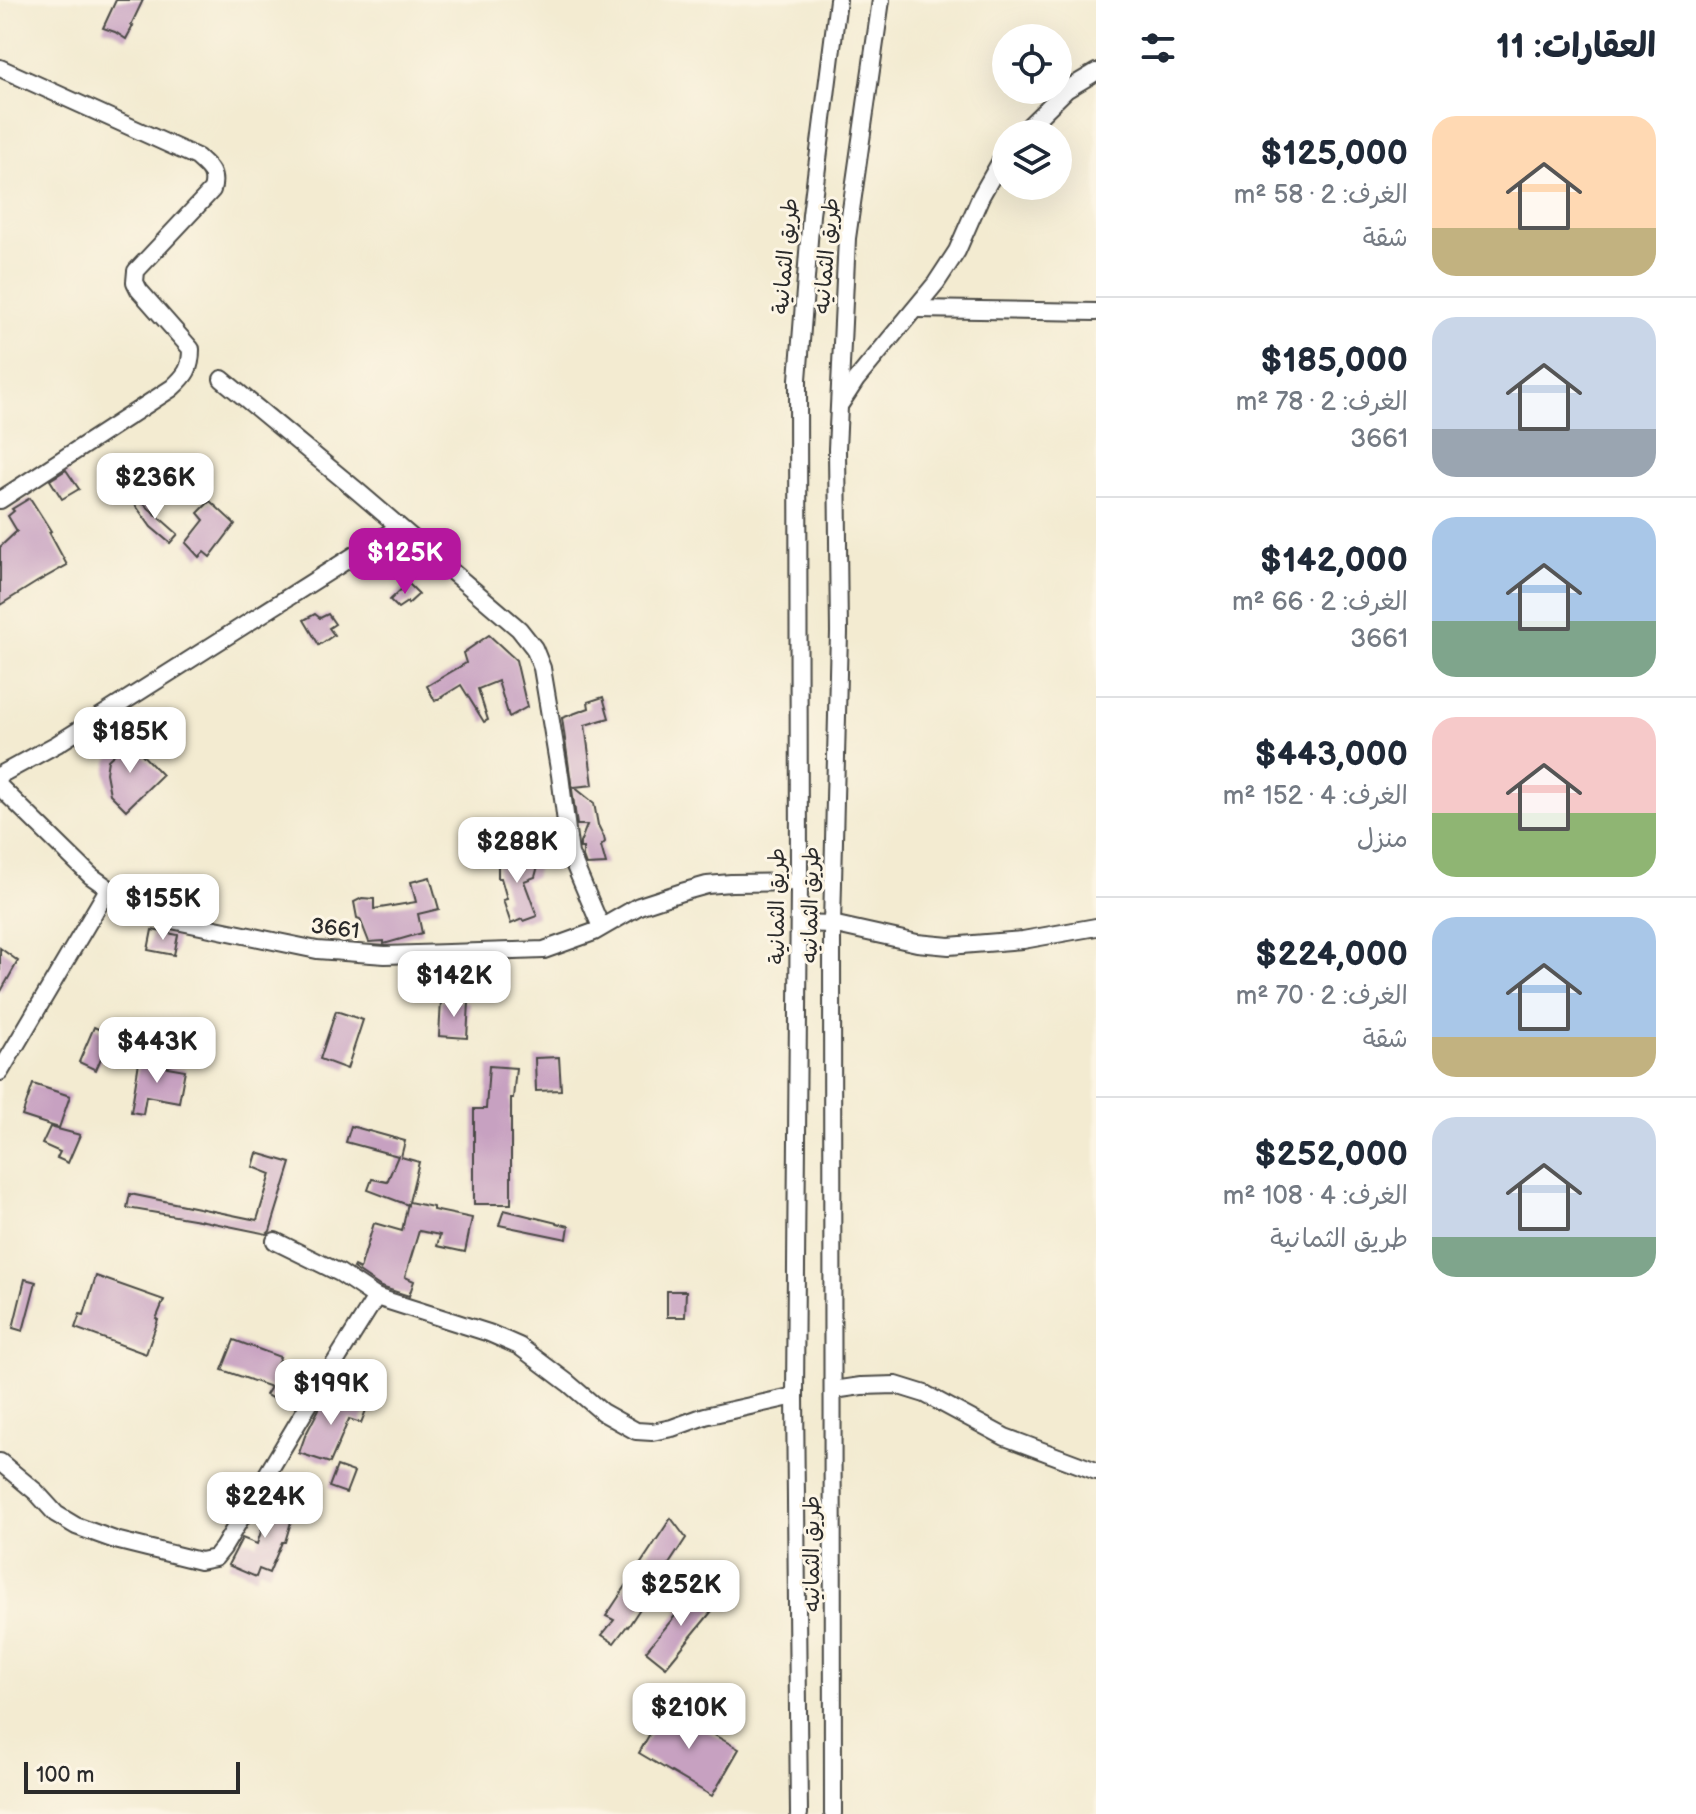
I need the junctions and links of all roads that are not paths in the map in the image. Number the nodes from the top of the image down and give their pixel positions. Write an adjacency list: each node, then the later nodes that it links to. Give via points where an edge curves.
1 (838, 0): 15 (street, طريق الثمانية, via 811,215 798,379)
2 (881, 0): 10 (street, طريق الثمانيه, via 847,238)
3 (0, 68): 11 (street, via 197,157 215,180 212,190 136,271 139,290 191,349 186,376)
4 (1096, 72): 5 (street, via 1066,90)
5 (1035, 120)
6 (992, 177): 7 (street, via 957,251)
7 (916, 309): 8 (street); 10 (street)
8 (1096, 312)
9 (222, 379): 12 (street)
10 (840, 405): 18 (street, طريق الثمانيه)
11 (0, 500)
12 (399, 527): 13 (street); 19 (street, via 519,629 534,648 542,668 570,854)
13 (0, 775)
14 (0, 787): 16 (street, 3661)
15 (799, 882): 17 (street, طريق الثمانية); 19 (street, 3661, via 707,885 639,906)
16 (108, 889): 19 (street, 3661, via 162,918 349,954 544,950); 21 (street)
17 (799, 923): 18 (street); 25 (street, طريق الثمانية)
18 (832, 924): 20 (street, via 949,946); 24 (street, طريق الثمانيه)
19 (601, 927)
20 (1096, 927)
21 (0, 1072)
22 (275, 1241): 23 (street)
23 (376, 1297): 25 (street, via 519,1346 602,1412 636,1431 672,1428); 26 (street, via 215,1558 200,1561 76,1526)
24 (834, 1390): 27 (street, via 886,1385 911,1389 1005,1437); 29 (street, طريق الثمانيه)
25 (795, 1396): 28 (street, طريق الثمانية)
26 (0, 1462)
27 (1096, 1471)
28 (799, 1814)
29 (833, 1814)

